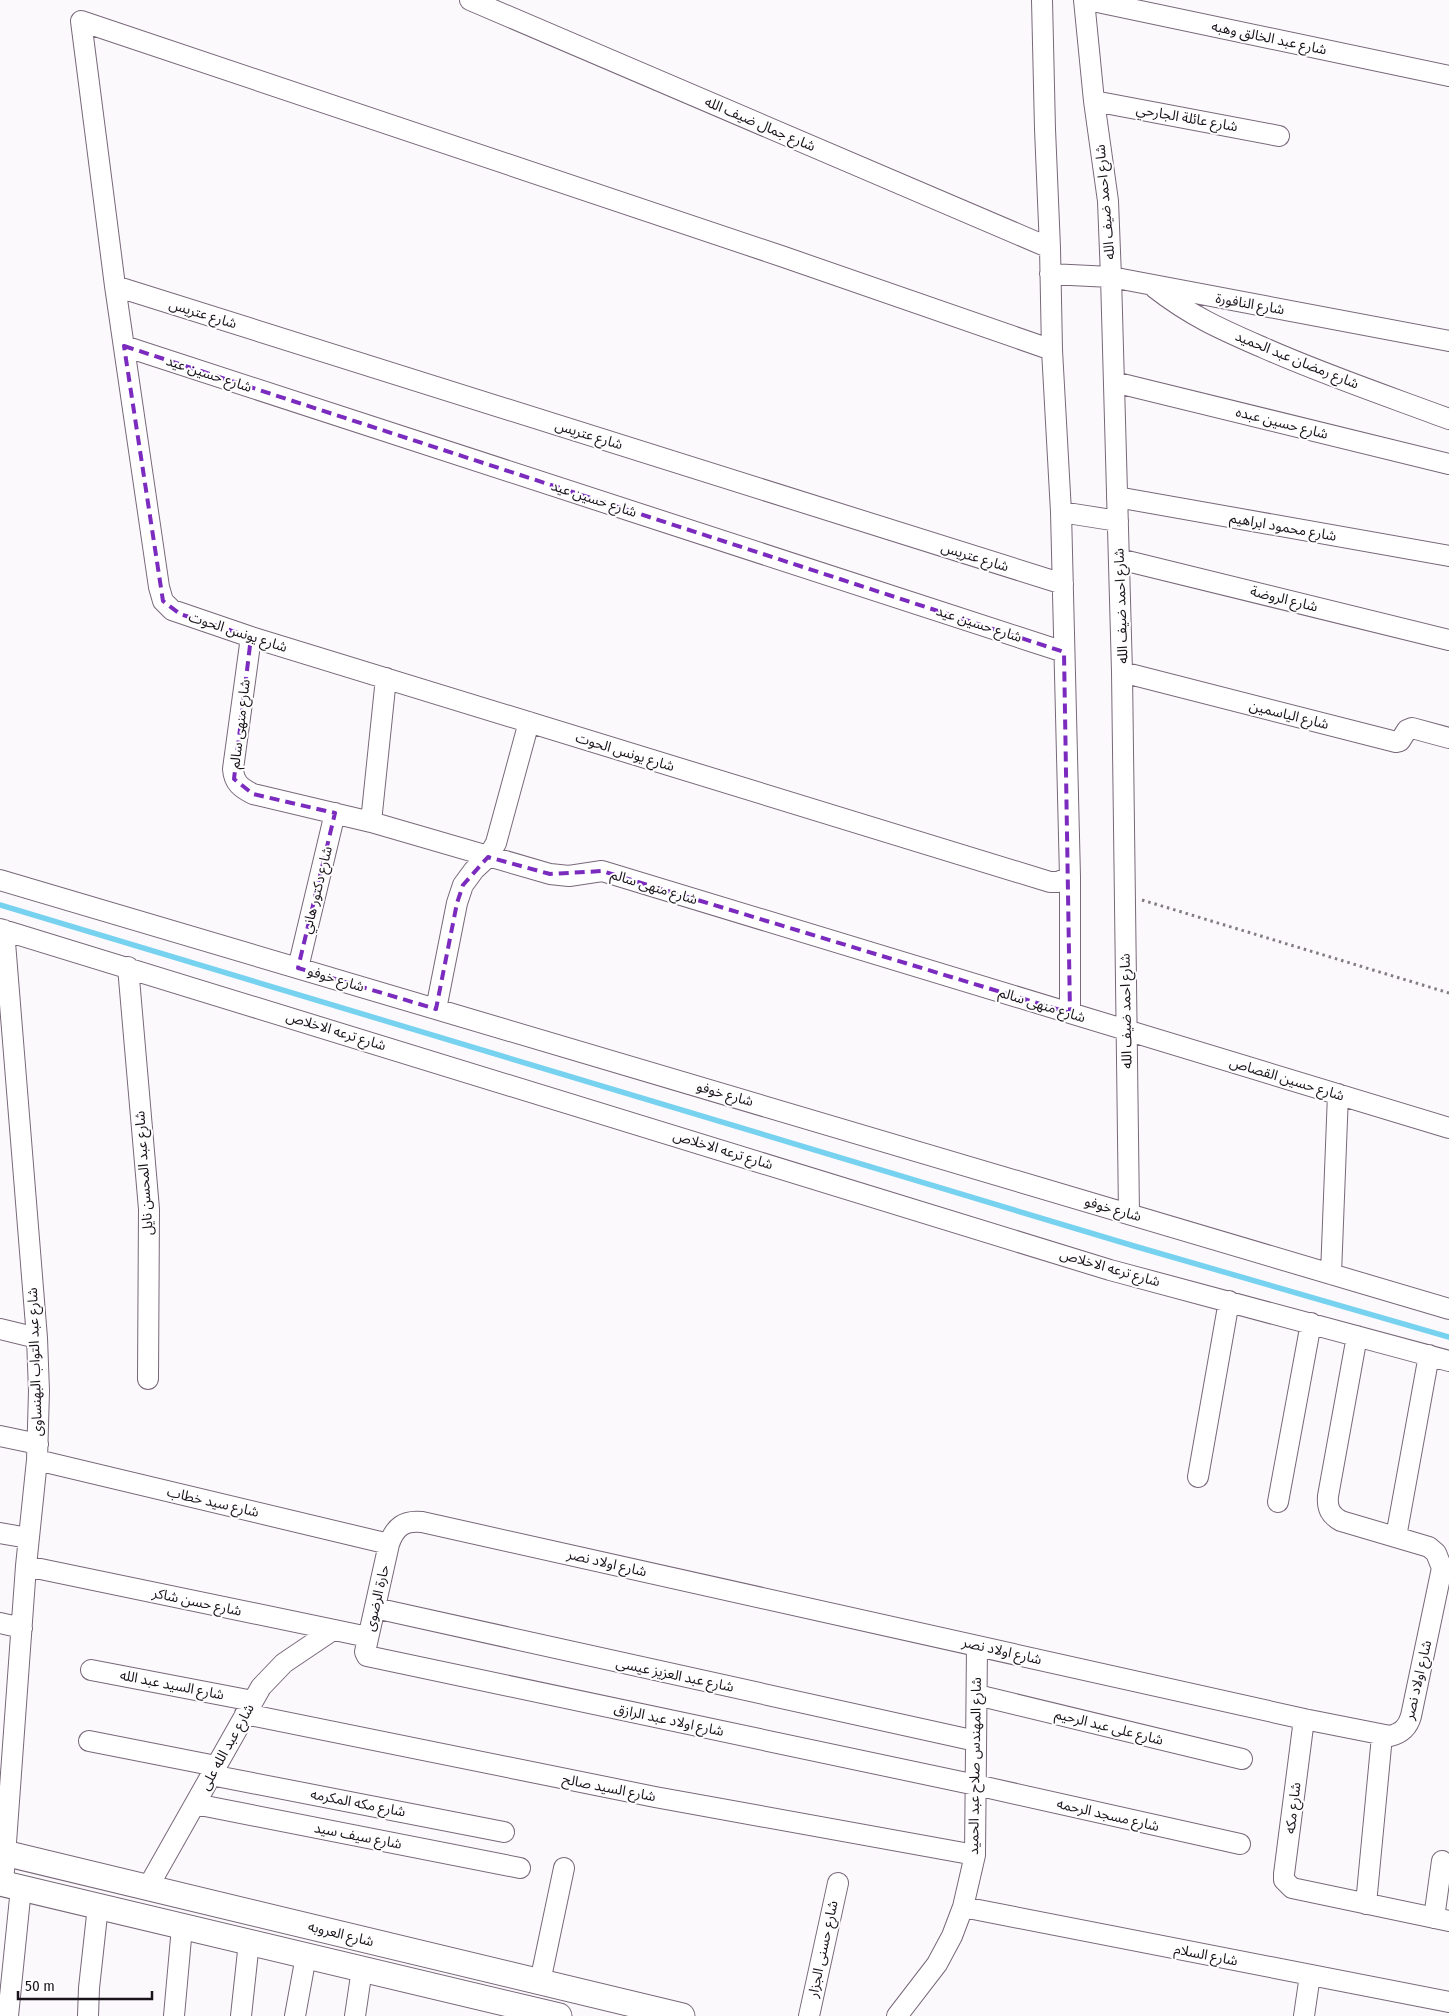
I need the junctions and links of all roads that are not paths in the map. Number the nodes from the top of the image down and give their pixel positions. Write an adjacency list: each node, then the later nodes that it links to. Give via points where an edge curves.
1 (470, 0): 7 (street, شارع جمال ضيف الله)
2 (1042, 0): 7 (street)
3 (1086, 0): 4 (street, شارع عبد الخالق وهبه); 5 (street, شارع احمد ضيف الله)
4 (1449, 76)
5 (1094, 101): 6 (street, شارع عائلة الجارحي); 9 (street, شارع احمد ضيف الله, via 1108,202)
6 (1279, 136)
7 (1050, 248): 8 (street)
8 (1050, 274): 9 (street, شارع النافورة); 14 (street)
9 (1111, 277): 11 (street, شارع النافورة); 15 (street, شارع احمد ضيف الله)
10 (115, 286): 13 (street); 14 (street, via 81,21); 23 (street, شارع عتريس)
11 (1154, 287): 12 (street, شارع النافورة); 16 (street, شارع رمضان عبد الحميد, via 1205,322 1295,362)
12 (1449, 341)
13 (124, 346): 24 (street, شارع يونس الحوت, via 163,601 180,614); 26 (street, شارع حسين عيد)
14 (1052, 350): 19 (street)
15 (1114, 382): 17 (street, شارع حسين عبده); 18 (street, شارع احمد ضيف الله)
16 (1449, 419)
17 (1449, 464)
18 (1117, 497): 20 (street, شارع احمد ضيف الله); 21 (street, شارع محمود ابراهيم)
19 (1061, 512): 20 (street); 23 (street)
20 (1118, 522): 22 (street, شارع احمد ضيف الله)
21 (1449, 556)
22 (1119, 559): 25 (street, شارع الروضة); 27 (street, شارع احمد ضيف الله)
23 (1063, 584): 26 (street)
24 (251, 638): 28 (street, شارع يونس الحوت); 31 (street, شارع منهى سالم, via 234,779 252,794)
25 (1449, 640)
26 (1064, 652): 34 (street)
27 (1122, 672): 30 (street, شارع الياسمين, via 1396,742 1412,728); 41 (street, شارع احمد ضيف الله)
28 (386, 678): 29 (street, شارع يونس الحوت); 32 (street)
29 (529, 722): 33 (street, via 501,829); 34 (street, شارع يونس الحوت, via 1050,882)
30 (1449, 738)
31 (335, 813): 32 (street, شارع منهى سالم); 38 (street, شارع دكتور هاني)
32 (371, 822): 33 (street, شارع منهى سالم)
33 (488, 857): 39 (street, via 463,885); 40 (street, شارع منهى سالم, via 550,874 569,876 602,871)
34 (1070, 877): 40 (street)
35 (0, 880): 38 (street, شارع خوفو)
36 (2, 930): 37 (street, شارع ترعه الاخلاص); 51 (street, شارع عبد التواب البهنساوى)
37 (128, 967): 46 (street, شارع ترعه الاخلاص, via 1110,1270); 54 (street, شارع عبد المحسن نايل, via 149,1209)
38 (298, 968): 39 (street, شارع خوفو)
39 (436, 1009): 44 (street, شارع خوفو)
40 (1070, 1013): 41 (street, شارع منهى سالم)
41 (1125, 1031): 42 (street, شارع حسين القصاص); 44 (street, شارع احمد ضيف الله)
42 (1338, 1094): 43 (street, شارع حسين القصاص); 45 (street)
43 (1449, 1128)
44 (1129, 1214): 45 (street, شارع خوفو)
45 (1330, 1274): 47 (street, شارع خوفو)
46 (1229, 1301): 48 (street, شارع ترعه الاخلاص); 57 (street)
47 (1449, 1309)
48 (1311, 1323): 50 (street, شارع ترعه الاخلاص); 58 (street)
49 (0, 1329): 51 (street)
50 (1357, 1336): 52 (street, شارع ترعه الاخلاص); 60 (street, شارع اولاد نصر, via 1327,1504 1333,1516 1341,1521)
51 (37, 1338): 56 (street, شارع عبد التواب البهنساوى)
52 (1429, 1355): 53 (street, شارع ترعه الاخلاص); 60 (street)
53 (1449, 1361)
54 (148, 1379)
55 (0, 1436): 56 (street, شارع سيد خطاب)
56 (38, 1452): 61 (street, شارع عبد التواب البهنساوى); 62 (street, شارع سيد خطاب)
57 (1198, 1476)
58 (1278, 1502)
59 (0, 1533): 61 (street)
60 (1396, 1537): 75 (street, شارع اولاد نصر, via 1429,1547 1436,1553 1442,1568 1409,1723 1398,1734)
61 (28, 1538): 63 (street, شارع عبد التواب البهنساوى)
62 (389, 1544): 64 (street, حارة الرضوى); 69 (street, شارع اولاد نصر, via 397,1528 404,1523 422,1522)
63 (26, 1566): 66 (street, شارع عبد التواب البهنساوى); 67 (street, شارع حسن شاكر)
64 (375, 1608): 68 (street, حارة الرضوى); 77 (street, شارع عبد العزيز عيسى)
65 (0, 1624): 66 (street)
66 (22, 1628): 73 (street, شارع عبد التواب البهنساوى)
67 (333, 1630): 68 (street, شارع حسن شاكر); 72 (street, شارع عبد الله على, via 284,1663 261,1687)
68 (366, 1645): 80 (street, شارع اولاد عبد الرازق, via 367,1656)
69 (977, 1646): 71 (street, شارع المهندس صلاح عبد الحميد); 74 (street, شارع اولاد نصر)
70 (91, 1670): 72 (street, شارع السيد عبد الله)
71 (977, 1695): 77 (street, شارع المهندس صلاح عبد الحميد); 78 (street, شارع على عبد الرحيم)
72 (249, 1708): 79 (street, شارع عبد الله على); 85 (street, شارع السيد صالح, via 655,1797)
73 (8, 1711): 84 (street, شارع عبد التواب البهنساوى)
74 (1304, 1719): 75 (street, شارع اولاد نصر); 92 (street, شارع مكه, via 1284,1874 1287,1885)
75 (1382, 1736): 92 (street)
76 (90, 1741): 79 (street, شارع مكه المكرمه)
77 (976, 1741): 80 (street, شارع المهندس صلاح عبد الحميد)
78 (1242, 1759)
79 (214, 1770): 81 (street, شارع عبد الله على); 82 (street, شارع مكه المكرمه)
80 (976, 1785): 83 (street, شارع مسجد الرحمه); 85 (street, شارع المهندس صلاح عبد الحميد)
81 (195, 1804): 87 (street, شارع سيف سيد); 91 (street, شارع عبد الله على)
82 (504, 1832)
83 (1240, 1844)
84 (3, 1853): 90 (street, شارع عبد التواب البهنساوى); 91 (street, شارع العروبه)
85 (975, 1855): 94 (street, شارع المهندس صلاح عبد الحميد)
86 (1442, 1861): 95 (street)
87 (520, 1868)
88 (564, 1868): 102 (street)
89 (838, 1883): 113 (street, شارع حسنى الجزار)
90 (8, 1885): 93 (street); 101 (street, شارع عبد التواب البهنساوى)
91 (148, 1887): 102 (street, شارع العروبه)
92 (1366, 1904): 95 (street)
93 (98, 1906): 96 (street); 106 (street)
94 (963, 1907): 100 (street, شارع السلام); 104 (street, شارع المهندس صلاح عبد الحميد, via 937,1964)
95 (1441, 1920)
96 (182, 1927): 97 (street); 107 (street)
97 (249, 1942): 98 (street); 108 (street)
98 (306, 1956): 99 (street); 109 (street)
99 (362, 1969): 110 (street); 111 (street)
100 (1310, 1975): 103 (street, شارع السلام); 114 (street)
101 (6, 1981): 105 (street, شارع عبد التواب البهنساوى)
102 (540, 1982): 112 (street, شارع العروبه)
103 (1449, 2002)
104 (902, 2015)
105 (8, 2016)
106 (88, 2016)
107 (174, 2016)
108 (240, 2016)
109 (295, 2016)
110 (355, 2016)
111 (559, 2016)
112 (682, 2016)
113 (809, 2016)
114 (1304, 2016)

